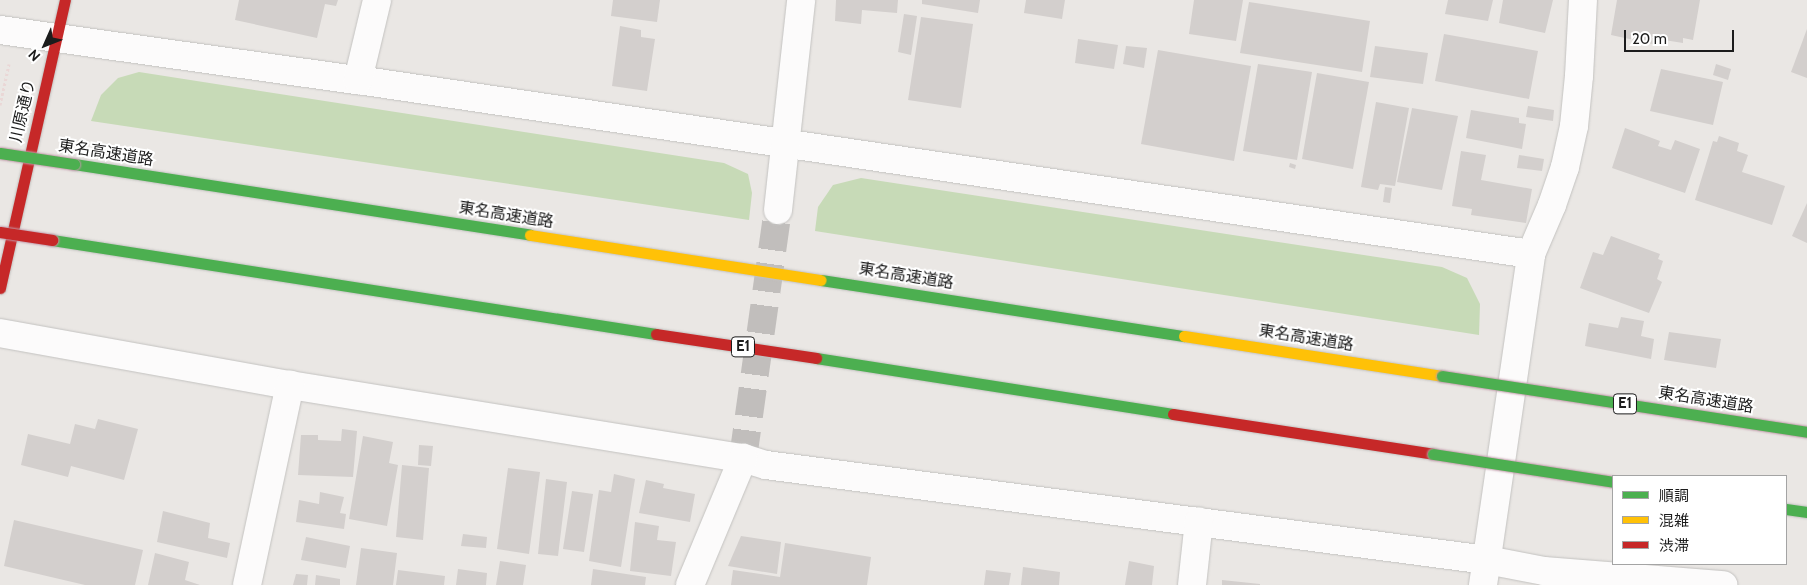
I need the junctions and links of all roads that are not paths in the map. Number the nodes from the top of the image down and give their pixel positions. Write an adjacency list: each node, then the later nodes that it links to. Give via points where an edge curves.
1 (65, 0): 6 (main road, 川原通り)
2 (377, 0): 7 (street)
3 (801, 0): 8 (street)
4 (1583, 0): 12 (street, via 1574,126 1552,205)
5 (0, 30): 6 (street)
6 (56, 37): 7 (street); 13 (main road, 川原通り)
7 (358, 80): 8 (street)
8 (786, 144): 10 (street); 12 (street)
9 (0, 153): 16 (main road, 東名高速道路 / E1, bridge)
10 (778, 210)
11 (0, 232): 18 (main road, E1, bridge)
12 (1530, 254): 22 (street)
13 (0, 288)
14 (0, 333): 15 (street)
15 (290, 385): 17 (street); 23 (street)
16 (1807, 432)
17 (743, 458): 21 (street, via 766,465); 24 (street)
18 (1612, 482)
19 (1787, 509): 20 (main road)
20 (1807, 512)
21 (1199, 521): 22 (street); 25 (street)
22 (1485, 573): 26 (street, via 1544,572)
23 (247, 585)
24 (690, 585)
25 (1192, 585)
26 (1724, 585)

